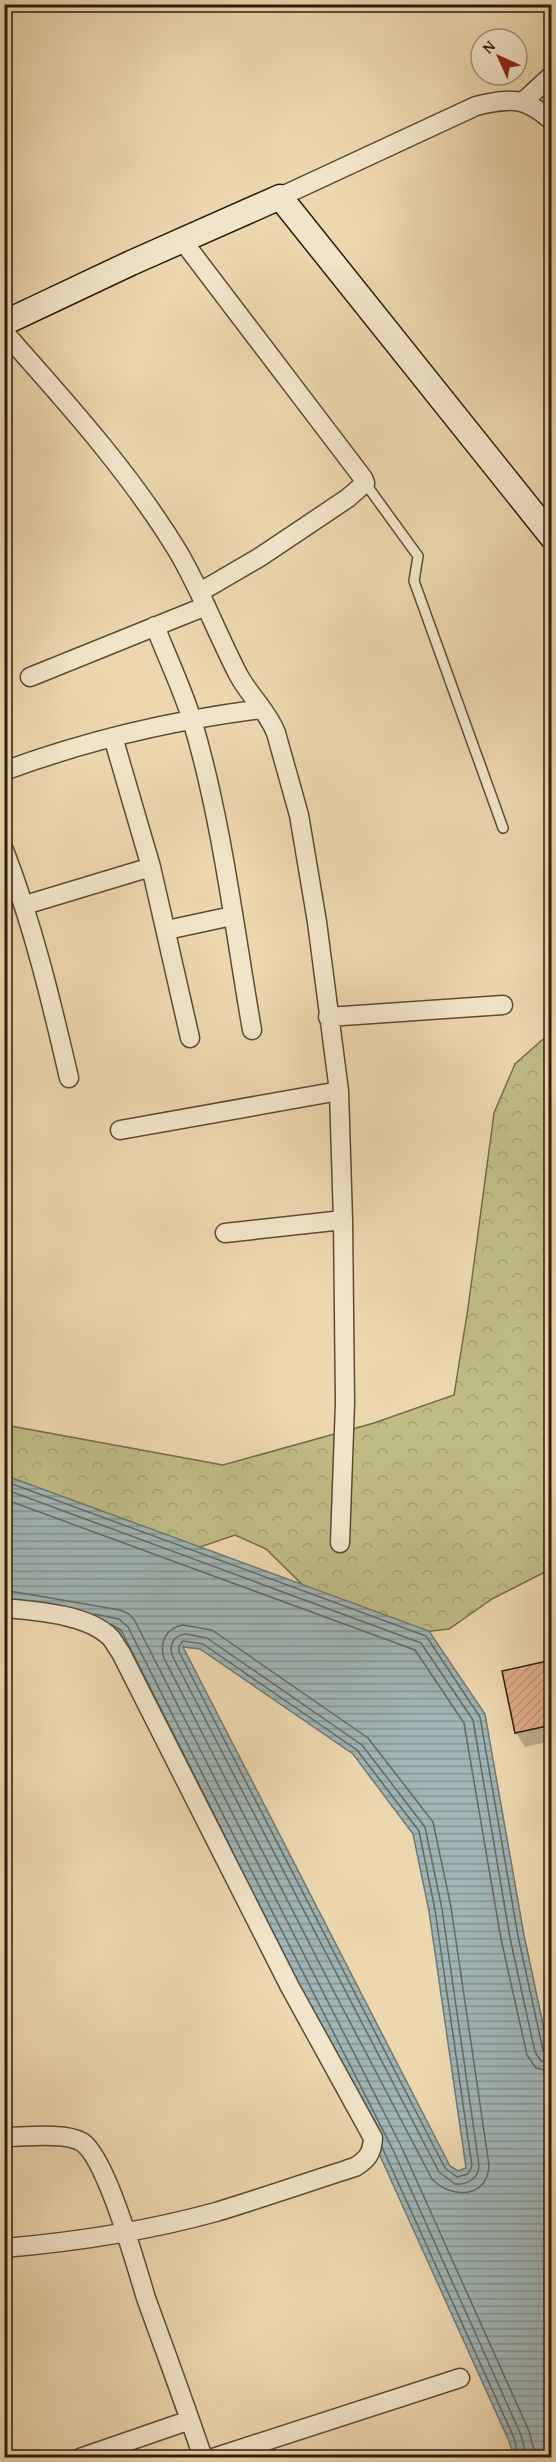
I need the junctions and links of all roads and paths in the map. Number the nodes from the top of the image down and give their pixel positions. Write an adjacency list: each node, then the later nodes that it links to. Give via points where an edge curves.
1 (552, 75): 2 (street)
2 (524, 101): 3 (street); 4 (street, via 505,99 476,106)
3 (552, 121)
4 (280, 197): 5 (street); 9 (street)
5 (182, 240): 6 (street); 8 (street)
6 (4, 323)
7 (4, 333): 10 (street, via 91,430 137,490 177,550)
8 (365, 483): 10 (street); 17 (lane, via 418,556 414,581)
9 (552, 537)
10 (203, 599): 11 (street); 13 (street, via 240,678)
11 (155, 626): 12 (street); 14 (street)
12 (30, 677)
13 (262, 709): 14 (street); 24 (street, via 272,721 298,815)
14 (192, 719): 15 (street); 21 (street)
15 (113, 737): 16 (street); 19 (street)
16 (4, 771)
17 (503, 828)
18 (4, 850): 20 (street)
19 (151, 867): 20 (street); 22 (street)
20 (25, 905): 27 (street)
21 (232, 916): 22 (street); 25 (street)
22 (167, 930): 26 (street)
23 (503, 1005): 24 (street)
24 (328, 1017): 28 (street)
25 (252, 1030)
26 (190, 1038)
27 (69, 1078)
28 (339, 1091): 29 (street); 30 (street)
29 (120, 1130)
30 (344, 1220): 31 (street); 32 (street, via 345,1403)
31 (225, 1233)
32 (340, 1543)
33 (4, 1608): 35 (street, via 76,1619 110,1637 290,1987 373,2138 372,2152 355,2168 214,2212)
34 (4, 2137): 35 (street, via 65,2137 81,2142 93,2154)
35 (127, 2231): 36 (street); 38 (street)
36 (4, 2248)
37 (460, 2378): 41 (street)
38 (190, 2420): 39 (street); 40 (street)
39 (80, 2457)
40 (203, 2457)
41 (213, 2457)

